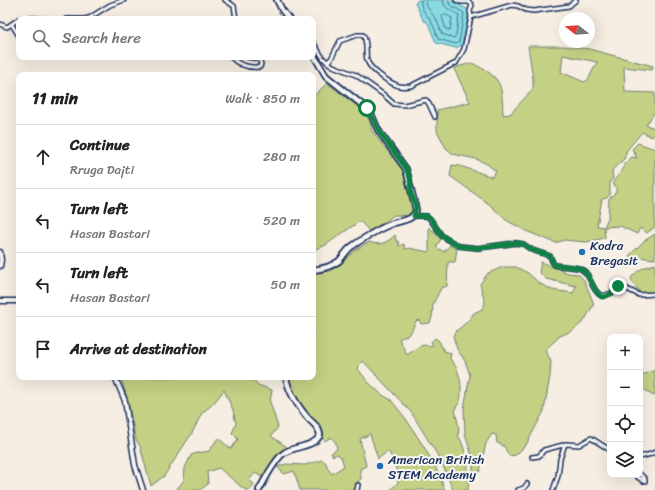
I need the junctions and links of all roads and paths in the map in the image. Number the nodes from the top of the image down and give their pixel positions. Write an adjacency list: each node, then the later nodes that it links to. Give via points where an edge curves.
1 (124, 0): 6 (street)
2 (225, 0): 7 (street, via 234,6)
3 (277, 0): 8 (main road)
4 (456, 0): 9 (street, via 471,3)
5 (576, 0): 9 (street, via 569,6 534,11 512,5)
6 (92, 16)
7 (236, 16)
8 (287, 16)
9 (472, 17): 18 (street, via 464,49 456,63 411,86 396,85 371,68 367,59 366,38 363,35 340,41)
10 (16, 22): 12 (street)
11 (0, 24): 12 (street, via 7,27)
12 (12, 25): 13 (street)
13 (16, 31)
14 (316, 47): 18 (street)
15 (316, 59): 20 (main road, via 326,76 370,111 378,130 406,168 416,207)
16 (234, 60): 17 (street, via 242,65 260,67)
17 (259, 60)
18 (327, 62): 19 (street, via 356,75 394,104 404,105 426,100)
19 (435, 117)
20 (414, 216): 23 (main road, via 372,233 350,248 338,262); 24 (street, via 427,216 442,236 459,246 478,248 520,244 550,256 555,265 581,269 595,291 602,296 610,294 617,286 639,295)
21 (0, 252): 22 (street)
22 (0, 266)
23 (316, 269)
24 (655, 294)
25 (0, 301): 26 (street)
26 (16, 301)
27 (116, 380): 38 (street, via 126,406 135,465)
28 (287, 380): 39 (main road, via 290,392 307,417 318,427 320,435 313,442 288,450 282,455)
29 (565, 444): 30 (street, via 579,445 591,438); 33 (street, via 544,450 539,456); 42 (street)
30 (607, 448)
31 (655, 452): 32 (street)
32 (643, 456)
33 (532, 457)
34 (643, 477): 35 (street, via 643,481)
35 (639, 478)
36 (527, 484): 41 (street)
37 (358, 485): 40 (street)
38 (143, 490)
39 (259, 490)
40 (357, 490)
41 (518, 490)
42 (553, 490)

